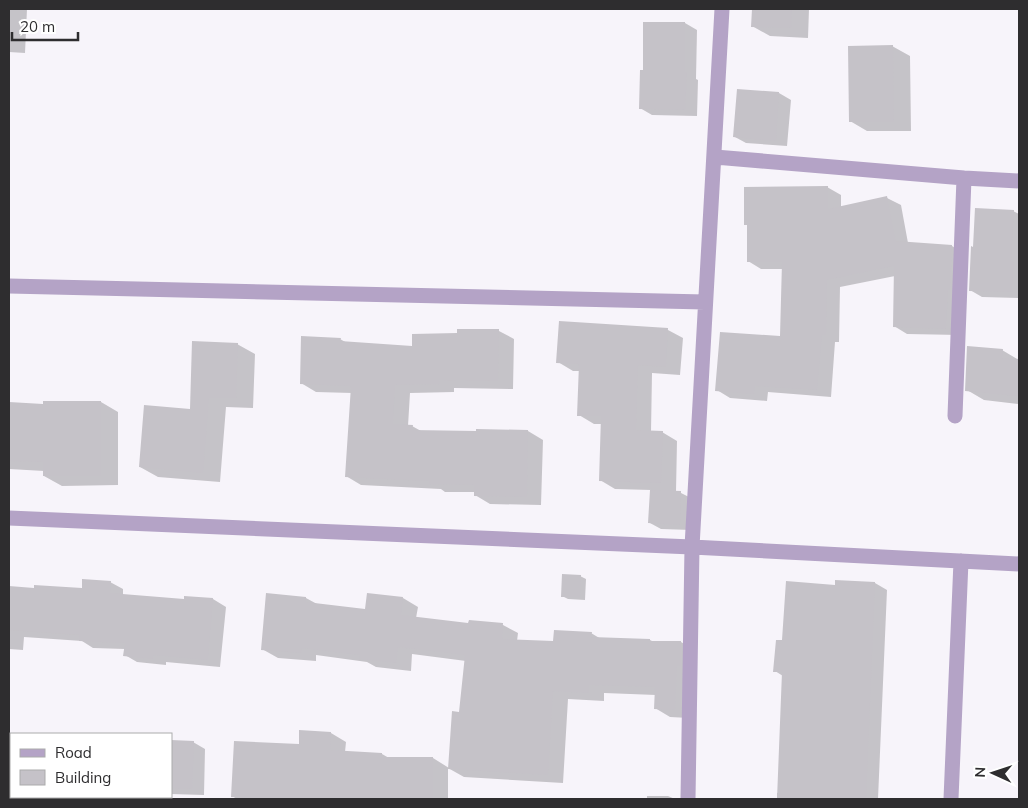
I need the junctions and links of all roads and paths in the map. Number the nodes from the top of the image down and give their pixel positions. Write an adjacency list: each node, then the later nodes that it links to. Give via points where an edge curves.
1 (722, 9): 2 (street)
2 (715, 157): 3 (street); 6 (street)
3 (964, 178): 4 (street); 7 (street)
4 (1019, 181)
5 (9, 286): 6 (street)
6 (705, 302): 9 (street)
7 (955, 416)
8 (9, 518): 9 (street)
9 (692, 546): 10 (street); 12 (street)
10 (961, 561): 11 (street); 13 (street)
11 (1019, 564)
12 (688, 799)
13 (951, 799)

